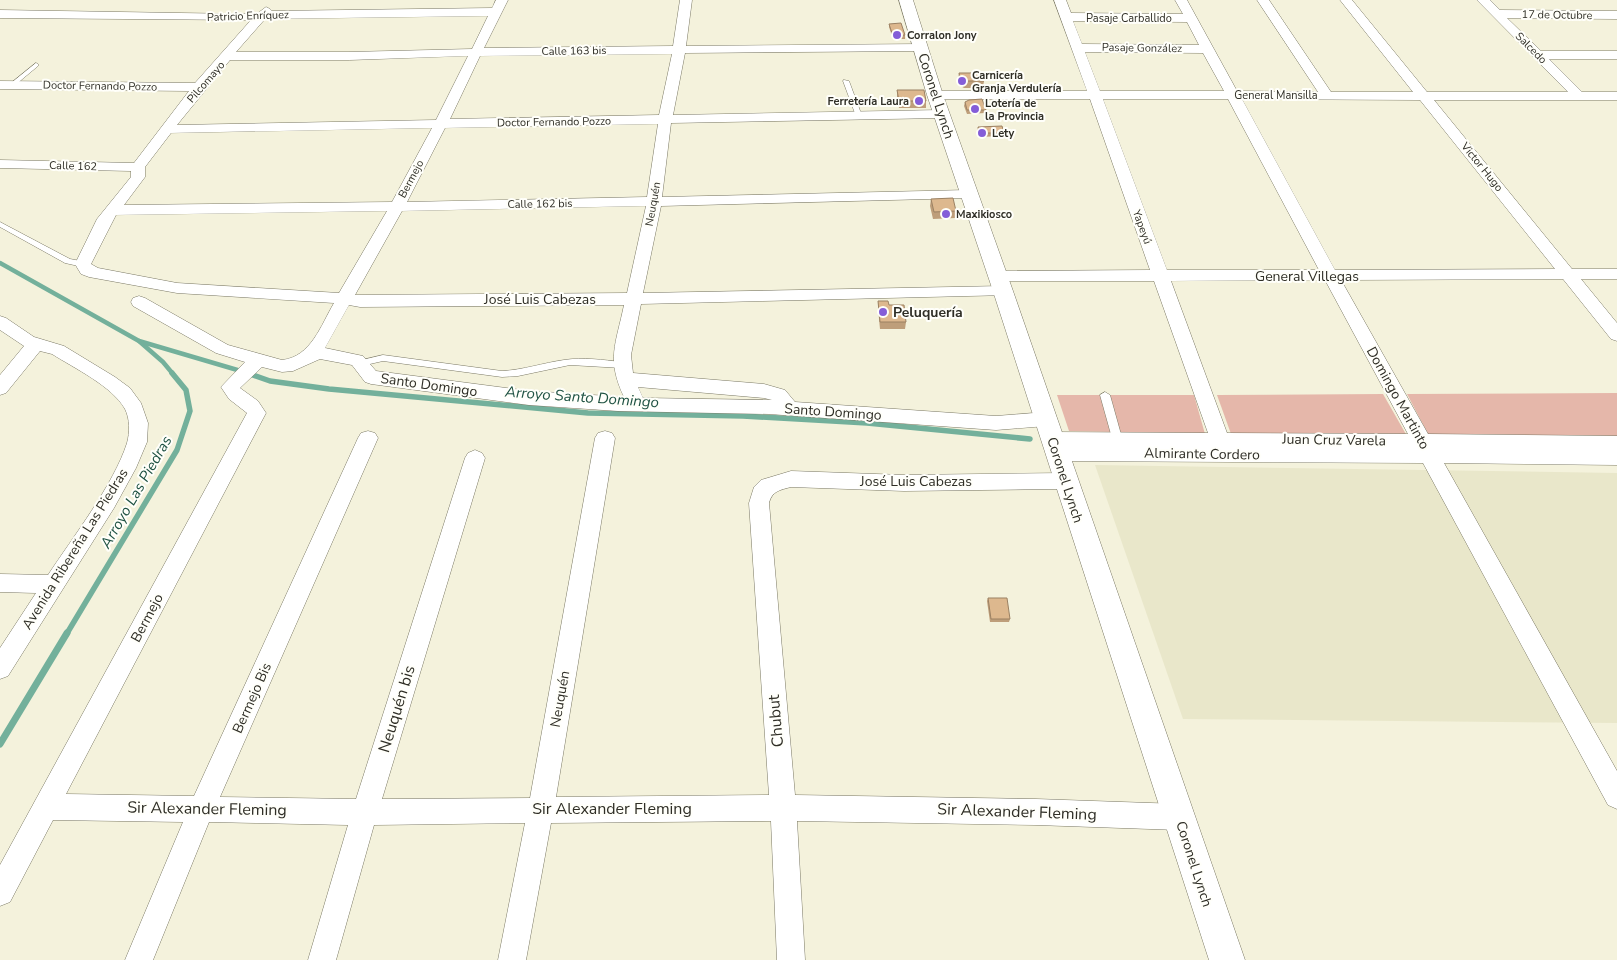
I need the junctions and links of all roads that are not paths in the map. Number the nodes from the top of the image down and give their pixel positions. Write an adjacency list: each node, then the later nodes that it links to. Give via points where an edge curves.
1 (30, 0): 13 (street)
2 (276, 0): 16 (street, Pilcomayo)
3 (377, 0): 12 (street)
4 (686, 0): 23 (street, Neuquén)
5 (906, 0): 20 (street, Coronel Lynch)
6 (1060, 0): 17 (street, Yapeyú)
7 (1182, 0): 18 (street, Domingo Martinto)
8 (1263, 0): 33 (street)
9 (1346, 0): 35 (street, Victor Hugo)
10 (1483, 0): 14 (street, Salcedo)
11 (499, 6): 12 (street, Patricio Enríquez); 24 (street, Bermejo)
12 (368, 13): 16 (street, Patricio Enríquez)
13 (6, 14): 16 (street, Patricio Enríquez); 19 (street)
14 (1497, 14): 15 (street, 17 de Octubre); 26 (street, Salcedo)
15 (1617, 15)
16 (262, 16): 27 (street, Pilcomayo)
17 (1067, 17): 18 (street, Pasaje Carballido); 21 (street, Yapeyú)
18 (1191, 18): 22 (street, Domingo Martinto)
19 (0, 25)
20 (920, 47): 23 (street, Calle 163 bis); 38 (street, Coronel Lynch)
21 (1077, 48): 22 (street, Pasaje González); 32 (street, Yapeyú)
22 (1208, 49): 34 (street, Domingo Martinto)
23 (679, 50): 24 (street, Calle 163 bis); 40 (street, Neuquén)
24 (476, 53): 27 (street, Calle 163 bis); 41 (street, Bermejo)
25 (1617, 54): 26 (street)
26 (1538, 55): 36 (street, Salcedo)
27 (228, 56): 31 (street, Pilcomayo)
28 (36, 65): 30 (lane)
29 (846, 81): 39 (lane)
30 (6, 85): 31 (street, Doctor Fernando Pozzo)
31 (199, 87): 42 (street, Pilcomayo)
32 (1093, 94): 34 (street, General Mansilla); 38 (street, General Mansilla); 54 (street, Yapeyú)
33 (1328, 94): 34 (street, General Mansilla); 35 (street, General Mansilla)
34 (1234, 95): 53 (street, Domingo Martinto)
35 (1424, 95): 36 (street, General Mansilla); 51 (street, Victor Hugo)
36 (1578, 95): 37 (street, General Mansilla)
37 (1616, 96)
38 (938, 104): 39 (street, Doctor Fernando Pozzo); 45 (street, Coronel Lynch)
39 (859, 116): 40 (street, Doctor Fernando Pozzo)
40 (665, 120): 41 (street, Doctor Fernando Pozzo); 46 (street, Neuquén)
41 (440, 125): 42 (street, Doctor Fernando Pozzo); 47 (street, Bermejo)
42 (166, 129): 44 (street, Pilcomayo)
43 (0, 164): 44 (street, Calle 162)
44 (138, 170): 48 (street, Pilcomayo)
45 (968, 194): 46 (street, Calle 162 bis); 55 (street, Coronel Lynch)
46 (654, 202): 47 (street, Calle 162 bis); 57 (street, Neuquén)
47 (397, 206): 48 (street, Calle 162 bis); 56 (street, Bermejo)
48 (112, 210): 50 (street, Pilcomayo)
49 (0, 224): 50 (lane, via 68,261)
50 (83, 264): 56 (street, José Luis Cabezas, via 95,273 177,288)
51 (1568, 274): 52 (street, General Villegas); 53 (street, General Villegas); 60 (street, Victor Hugo)
52 (1617, 274)
53 (1330, 275): 54 (street, General Villegas); 76 (street, Domingo Martinto)
54 (1161, 277): 55 (street, General Villegas); 75 (street, Yapeyú)
55 (1001, 284): 57 (street, José Luis Cabezas); 70 (street, Coronel Lynch)
56 (346, 299): 57 (street, José Luis Cabezas); 62 (street, Bermejo)
57 (634, 299): 65 (street, Neuquén, via 622,355)
58 (139, 302): 63 (street, via 222,349)
59 (0, 322): 61 (street, Avenida Ribereña Las Piedras)
60 (1617, 335)
61 (36, 344): 66 (street); 82 (street, Avenida Ribereña Las Piedras, via 58,350 123,393 134,408 139,423 137,442 126,468)
62 (313, 354): 63 (street, via 293,365); 64 (street, Santo Domingo)
63 (255, 362): 85 (street, Bermejo, via 230,387 232,393 257,413)
64 (361, 363): 65 (lane, via 383,358 520,374 566,362 589,362); 68 (street, Santo Domingo, via 371,377 529,398)
65 (623, 372): 68 (street); 69 (street, via 764,391 778,395)
66 (0, 388)
67 (1105, 395): 73 (lane)
68 (637, 404): 69 (street, Santo Domingo)
69 (789, 408): 70 (street, Santo Domingo, via 996,423)
70 (1051, 437): 73 (street); 75 (street, Almirante Cordero); 79 (street, Coronel Lynch)
71 (368, 438): 87 (street, Bermejo Bis)
72 (605, 438): 88 (street, Neuquén)
73 (1117, 438): 75 (street)
74 (1617, 443): 76 (street)
75 (1223, 447): 76 (street, Almirante Cordero)
76 (1426, 449): 77 (street, Almirante Cordero); 84 (street, Domingo Martinto)
77 (1617, 457)
78 (475, 458): 89 (street, Neuquén bis)
79 (1065, 481): 80 (street, José Luis Cabezas, via 904,483 791,479); 90 (street, Coronel Lynch)
80 (768, 486): 86 (street, Chubut, via 761,493 759,502)
81 (0, 583): 82 (street)
82 (54, 584): 83 (street, Avenida Ribereña Las Piedras)
83 (0, 668)
84 (1617, 796)
85 (45, 808): 87 (street, Sir Alexander Fleming); 91 (street, Bermejo)
86 (783, 808): 88 (street, Sir Alexander Fleming); 90 (street, Sir Alexander Fleming); 95 (street, Chubut)
87 (202, 809): 89 (street, Sir Alexander Fleming); 92 (street, Bermejo Bis)
88 (541, 809): 89 (street, Sir Alexander Fleming); 94 (street, Neuquén)
89 (366, 812): 93 (street, Neuquén bis)
90 (1179, 816): 96 (street, Coronel Lynch)
91 (0, 892)
92 (139, 960)
93 (322, 960)
94 (512, 960)
95 (790, 960)
96 (1226, 960)

